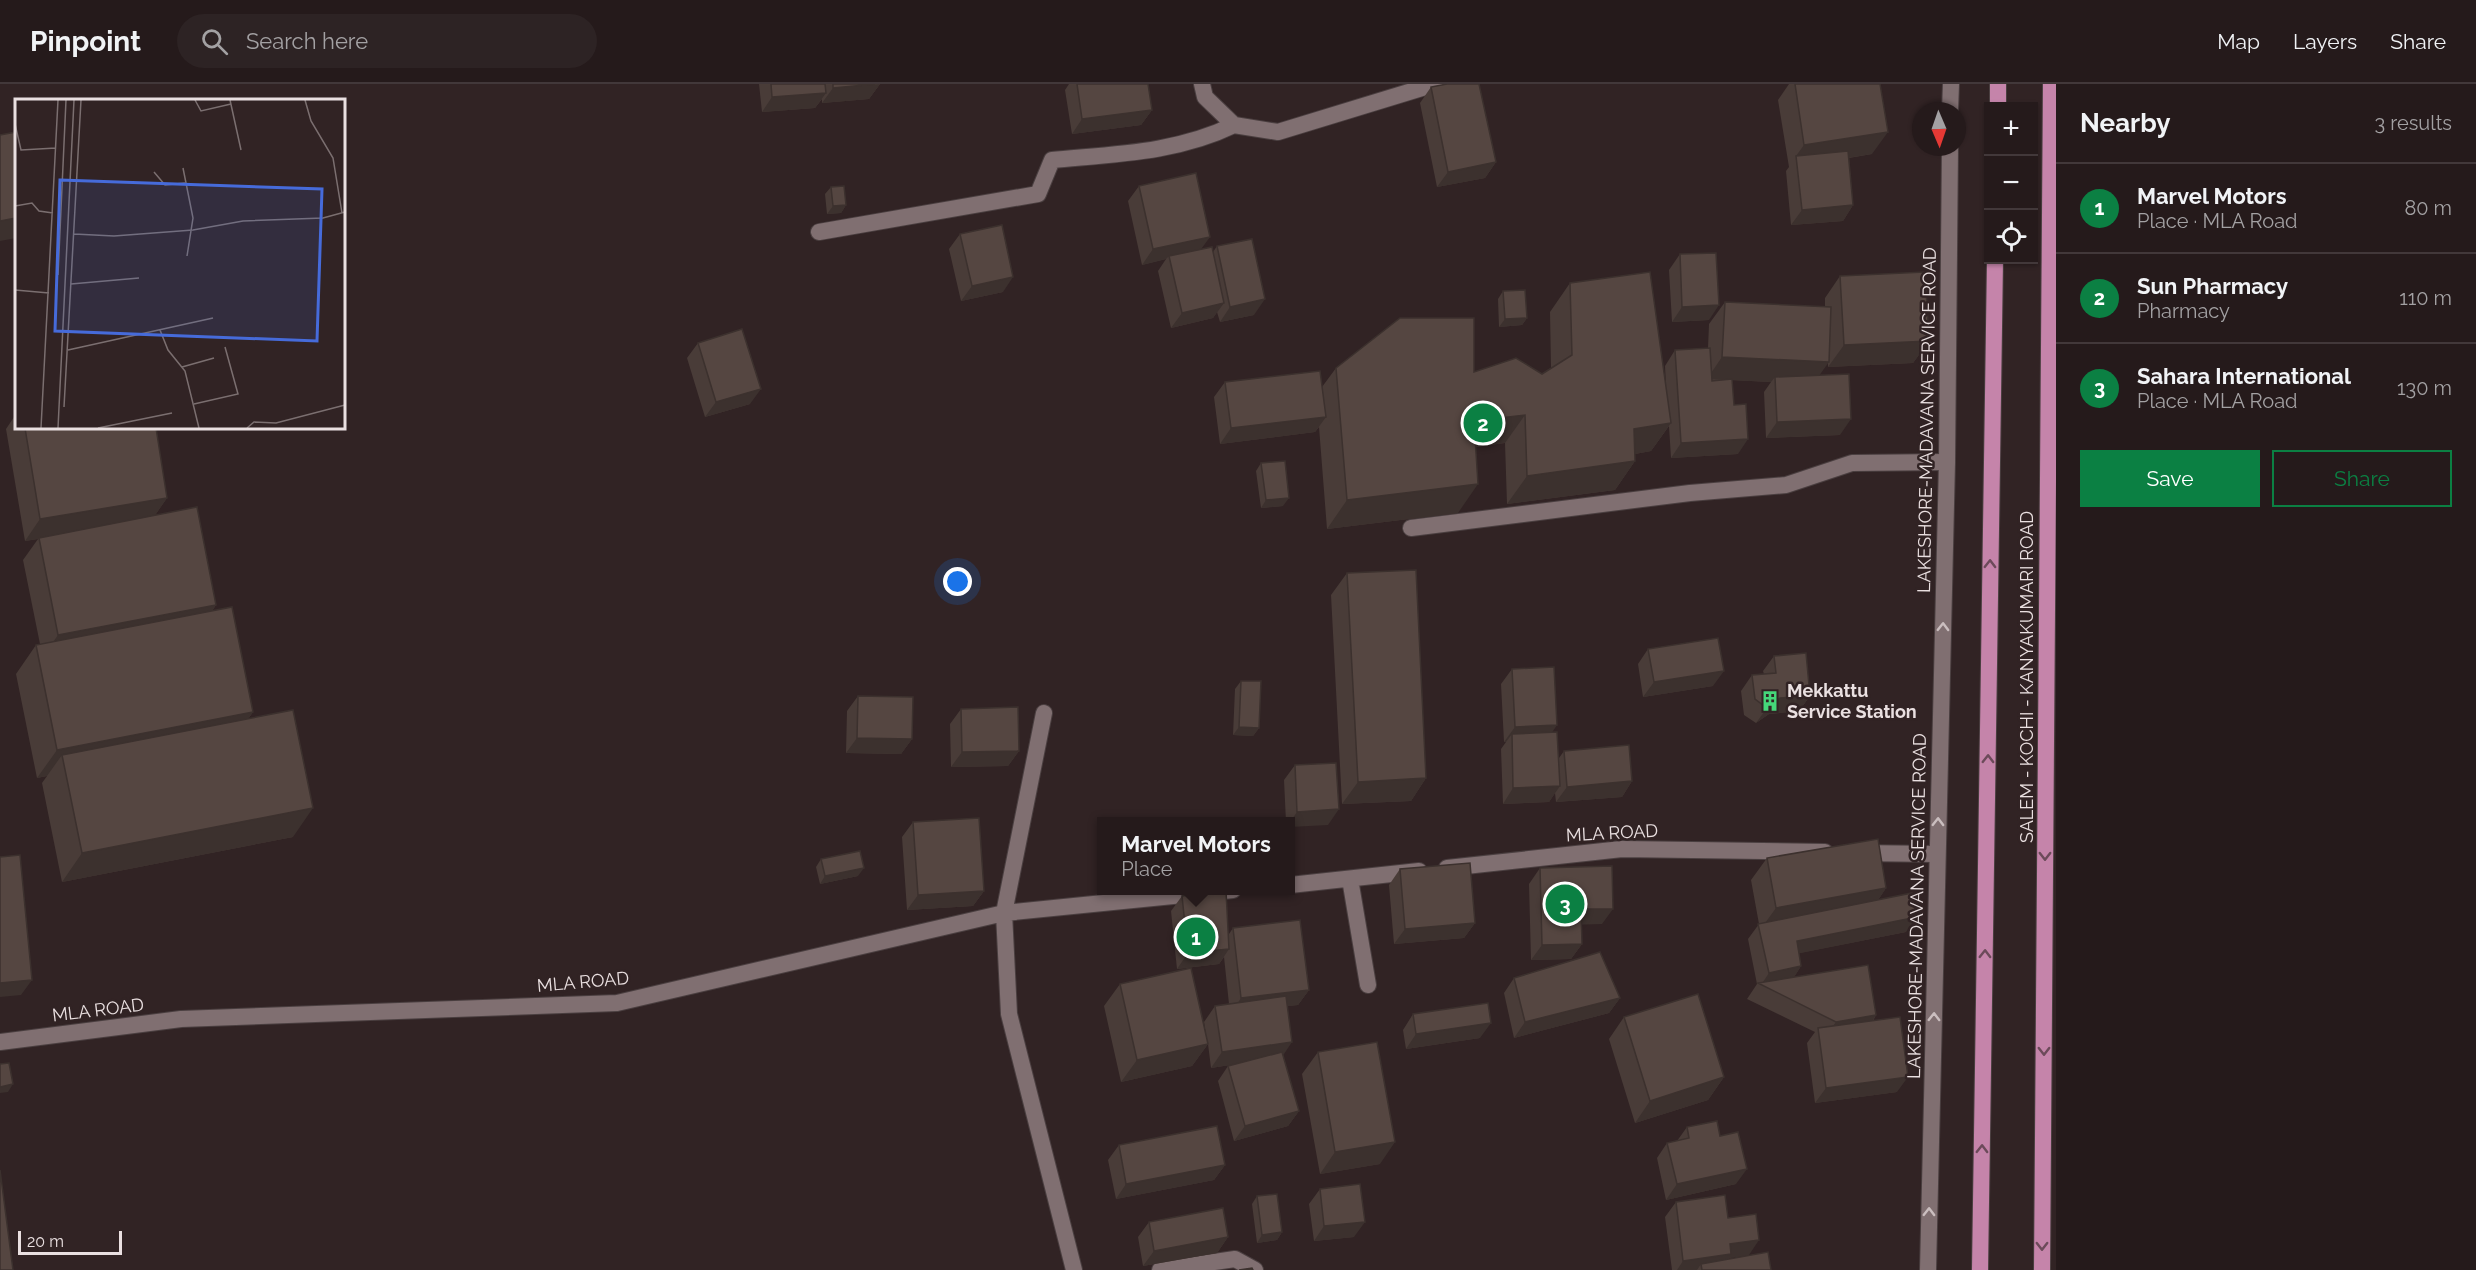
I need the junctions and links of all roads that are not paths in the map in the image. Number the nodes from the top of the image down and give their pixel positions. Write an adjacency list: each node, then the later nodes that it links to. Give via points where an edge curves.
1 (1202, 84): 8 (street, via 1205,97)
2 (1435, 84): 8 (street, via 1278,132)
3 (1951, 84): 6 (street)
4 (1998, 84): 7 (highway)
5 (2051, 84): 27 (highway, SALEM - KOCHI - KANYAKUMARI ROAD, one-way to 27)
6 (1950, 102)
7 (1998, 102)
8 (1234, 124): 10 (street, via 1206,138 1139,153 1052,160 1038,194)
9 (1950, 156): 12 (street, LAKESHORE-MADAVANA SERVICE ROAD)
10 (819, 232)
11 (1995, 264): 26 (highway, SALEM - KOCHI - KANYAKUMARI ROAD, one-way to 11)
12 (1947, 462): 13 (street, via 1852,463 1786,484); 15 (street, LAKESHORE-MADAVANA SERVICE ROAD, one-way to 12)
13 (1411, 528)
14 (1044, 713): 19 (street)
15 (1937, 854): 16 (street, MLA ROAD, via 1622,849); 25 (street, LAKESHORE-MADAVANA SERVICE ROAD, one-way to 15)
16 (1350, 879): 17 (street, MLA ROAD); 20 (street)
17 (1295, 884)
18 (1191, 895): 19 (street, MLA ROAD)
19 (1004, 913): 21 (street, MLA ROAD, via 617,1003 181,1020); 22 (street, via 1009,1014)
20 (1368, 985)
21 (0, 1042)
22 (1074, 1270)
23 (1160, 1270): 24 (street, via 1235,1259)
24 (1255, 1270)
25 (1928, 1270)
26 (1980, 1270)
27 (2042, 1270)

